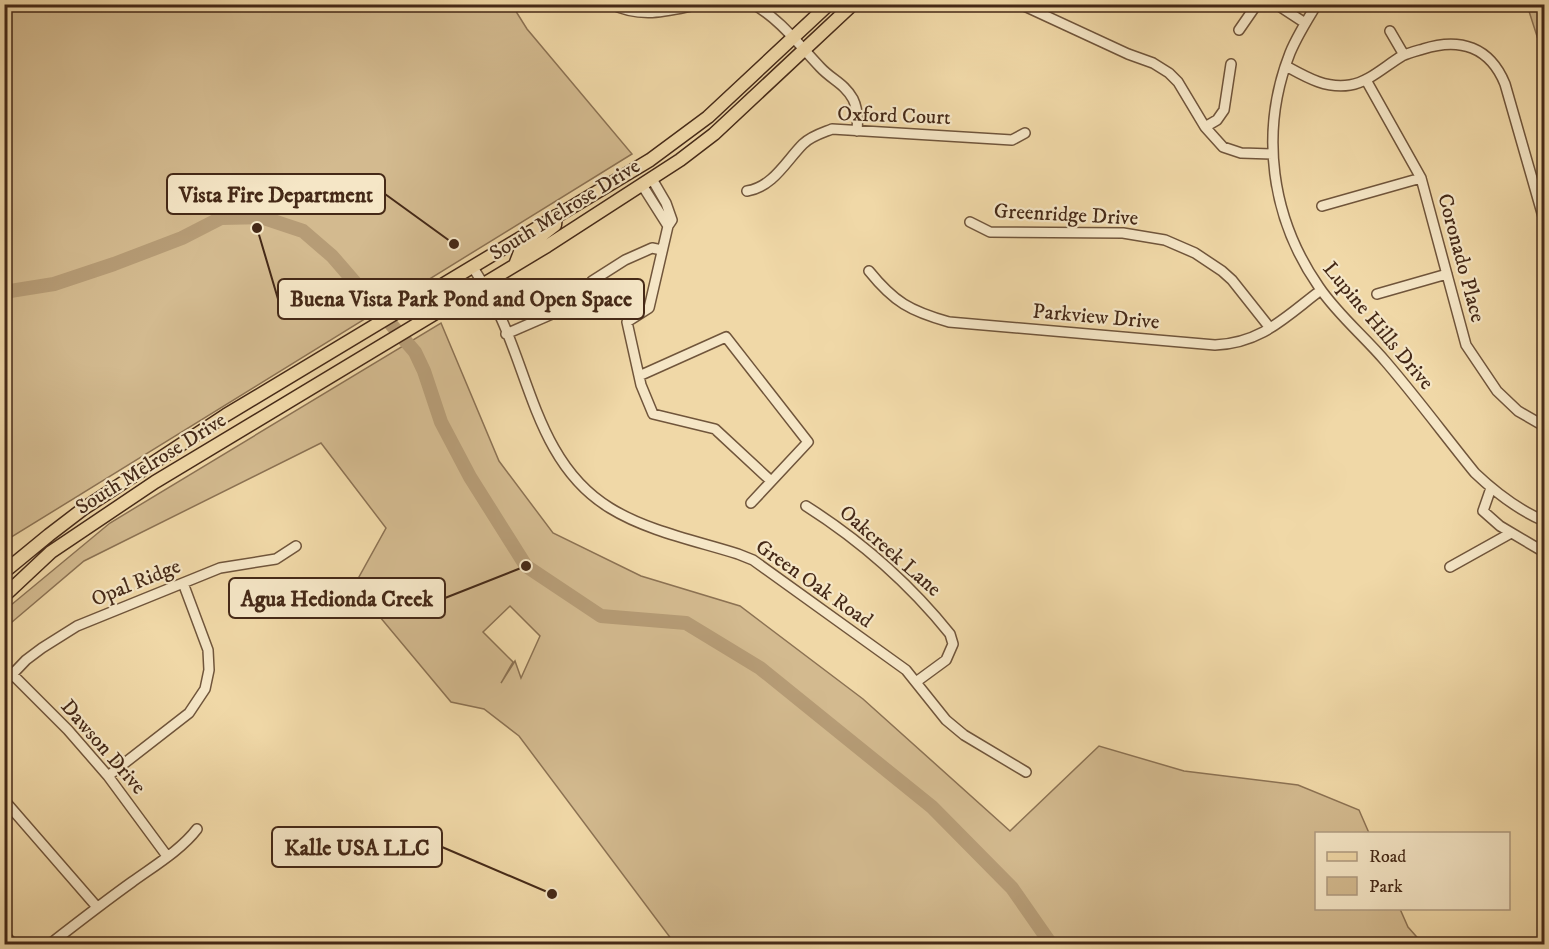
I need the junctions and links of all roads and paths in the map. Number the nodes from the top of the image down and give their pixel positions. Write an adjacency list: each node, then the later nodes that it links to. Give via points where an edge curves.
1 (610, 4): 2 (street, via 636,14)
2 (700, 4)
3 (753, 4): 13 (street)
4 (829, 4): 13 (main road, South Melrose Drive)
5 (853, 4): 14 (main road, South Melrose Drive)
6 (1020, 4): 19 (street, via 1169,73)
7 (1257, 4): 11 (street)
8 (1276, 4): 10 (street)
9 (1317, 4): 10 (street, Lupine Hills Drive)
10 (1305, 23): 17 (street, Lupine Hills Drive)
11 (1239, 30)
12 (1390, 31): 15 (street)
13 (793, 38): 14 (street); 27 (main road, South Melrose Drive, via 679,140)
14 (805, 50): 20 (street, via 844,85 855,102); 24 (main road, South Melrose Drive, via 714,134)
15 (1404, 55): 18 (street); 28 (street, via 1444,44 1461,44 1486,55 1501,72)
16 (1231, 64): 19 (street, via 1224,110)
17 (1286, 66): 18 (street, via 1316,82 1336,86); 22 (street, Lupine Hills Drive, via 1276,102)
18 (1366, 80): 23 (street, Coronado Place)
19 (1205, 127): 22 (street, via 1223,147 1241,153)
20 (857, 131): 21 (street, Oxford Court, via 1012,140); 25 (street, Oxford Court, via 832,129 813,137 767,183)
21 (1025, 133)
22 (1273, 154): 37 (street, Lupine Hills Drive, via 1288,231)
23 (1421, 178): 26 (street); 34 (street, Coronado Place)
24 (647, 182): 30 (street, via 668,226); 31 (main road, South Melrose Drive)
25 (747, 191)
26 (1322, 206)
27 (556, 216): 31 (main road, via 555,225 520,252); 32 (main road, South Melrose Drive)
28 (1545, 220)
29 (970, 222): 40 (street, Greenridge Drive, via 990,232 1123,232 1165,240 1222,271)
30 (663, 250): 35 (street, via 652,248); 42 (street, via 649,308 627,322)
31 (515, 265): 36 (main road, South Melrose Drive)
32 (472, 266): 36 (street, Green Oak Road); 53 (main road, South Melrose Drive, via 226,415 83,509)
33 (869, 271): 40 (street, Parkview Drive, via 904,305 949,322 1215,345 1245,341)
34 (1447, 274): 38 (street); 43 (street, Coronado Place, via 1466,345 1481,369 1518,411)
35 (592, 281)
36 (484, 285): 41 (street, Green Oak Road); 55 (main road, South Melrose Drive, via 155,482 51,552)
37 (1321, 290): 40 (street, Parkview Drive); 45 (street, Lupine Hills Drive)
38 (1377, 294)
39 (568, 307): 41 (street)
40 (1270, 328)
41 (506, 334): 58 (street, Green Oak Road, via 556,454 597,499 633,521 753,560 906,670)
42 (639, 376): 44 (street, via 653,414 715,429); 44 (street, via 726,337 808,442)
43 (1545, 426)
44 (771, 481): 46 (street)
45 (1491, 488): 48 (street, Lupine Hills Drive); 49 (street, via 1483,511)
46 (751, 503)
47 (806, 506): 58 (street, Oakcreek Lane, via 861,544 899,577 950,634 953,644 946,660)
48 (1545, 521)
49 (1511, 533): 51 (street); 52 (street)
50 (296, 546): 54 (street, Opal Ridge, via 276,559 220,568)
51 (1545, 552)
52 (1450, 567)
53 (4, 572)
54 (183, 583): 57 (street, Opal Ridge, via 77,626 42,648); 61 (street, via 208,650 210,670 205,689 189,713)
55 (4, 596)
56 (4, 666): 57 (street, Dawson Drive)
57 (12, 674): 59 (street, Opal Ridge); 61 (street, Dawson Drive)
58 (916, 682): 60 (street, Green Oak Road, via 946,720 964,735)
59 (4, 683)
60 (1026, 772)
61 (108, 776): 64 (street, Dawson Drive)
62 (4, 800): 65 (street)
63 (197, 829): 64 (street)
64 (167, 856): 65 (street)
65 (98, 907): 68 (street)
66 (4, 934): 67 (street)
67 (13, 945)
68 (50, 945)

